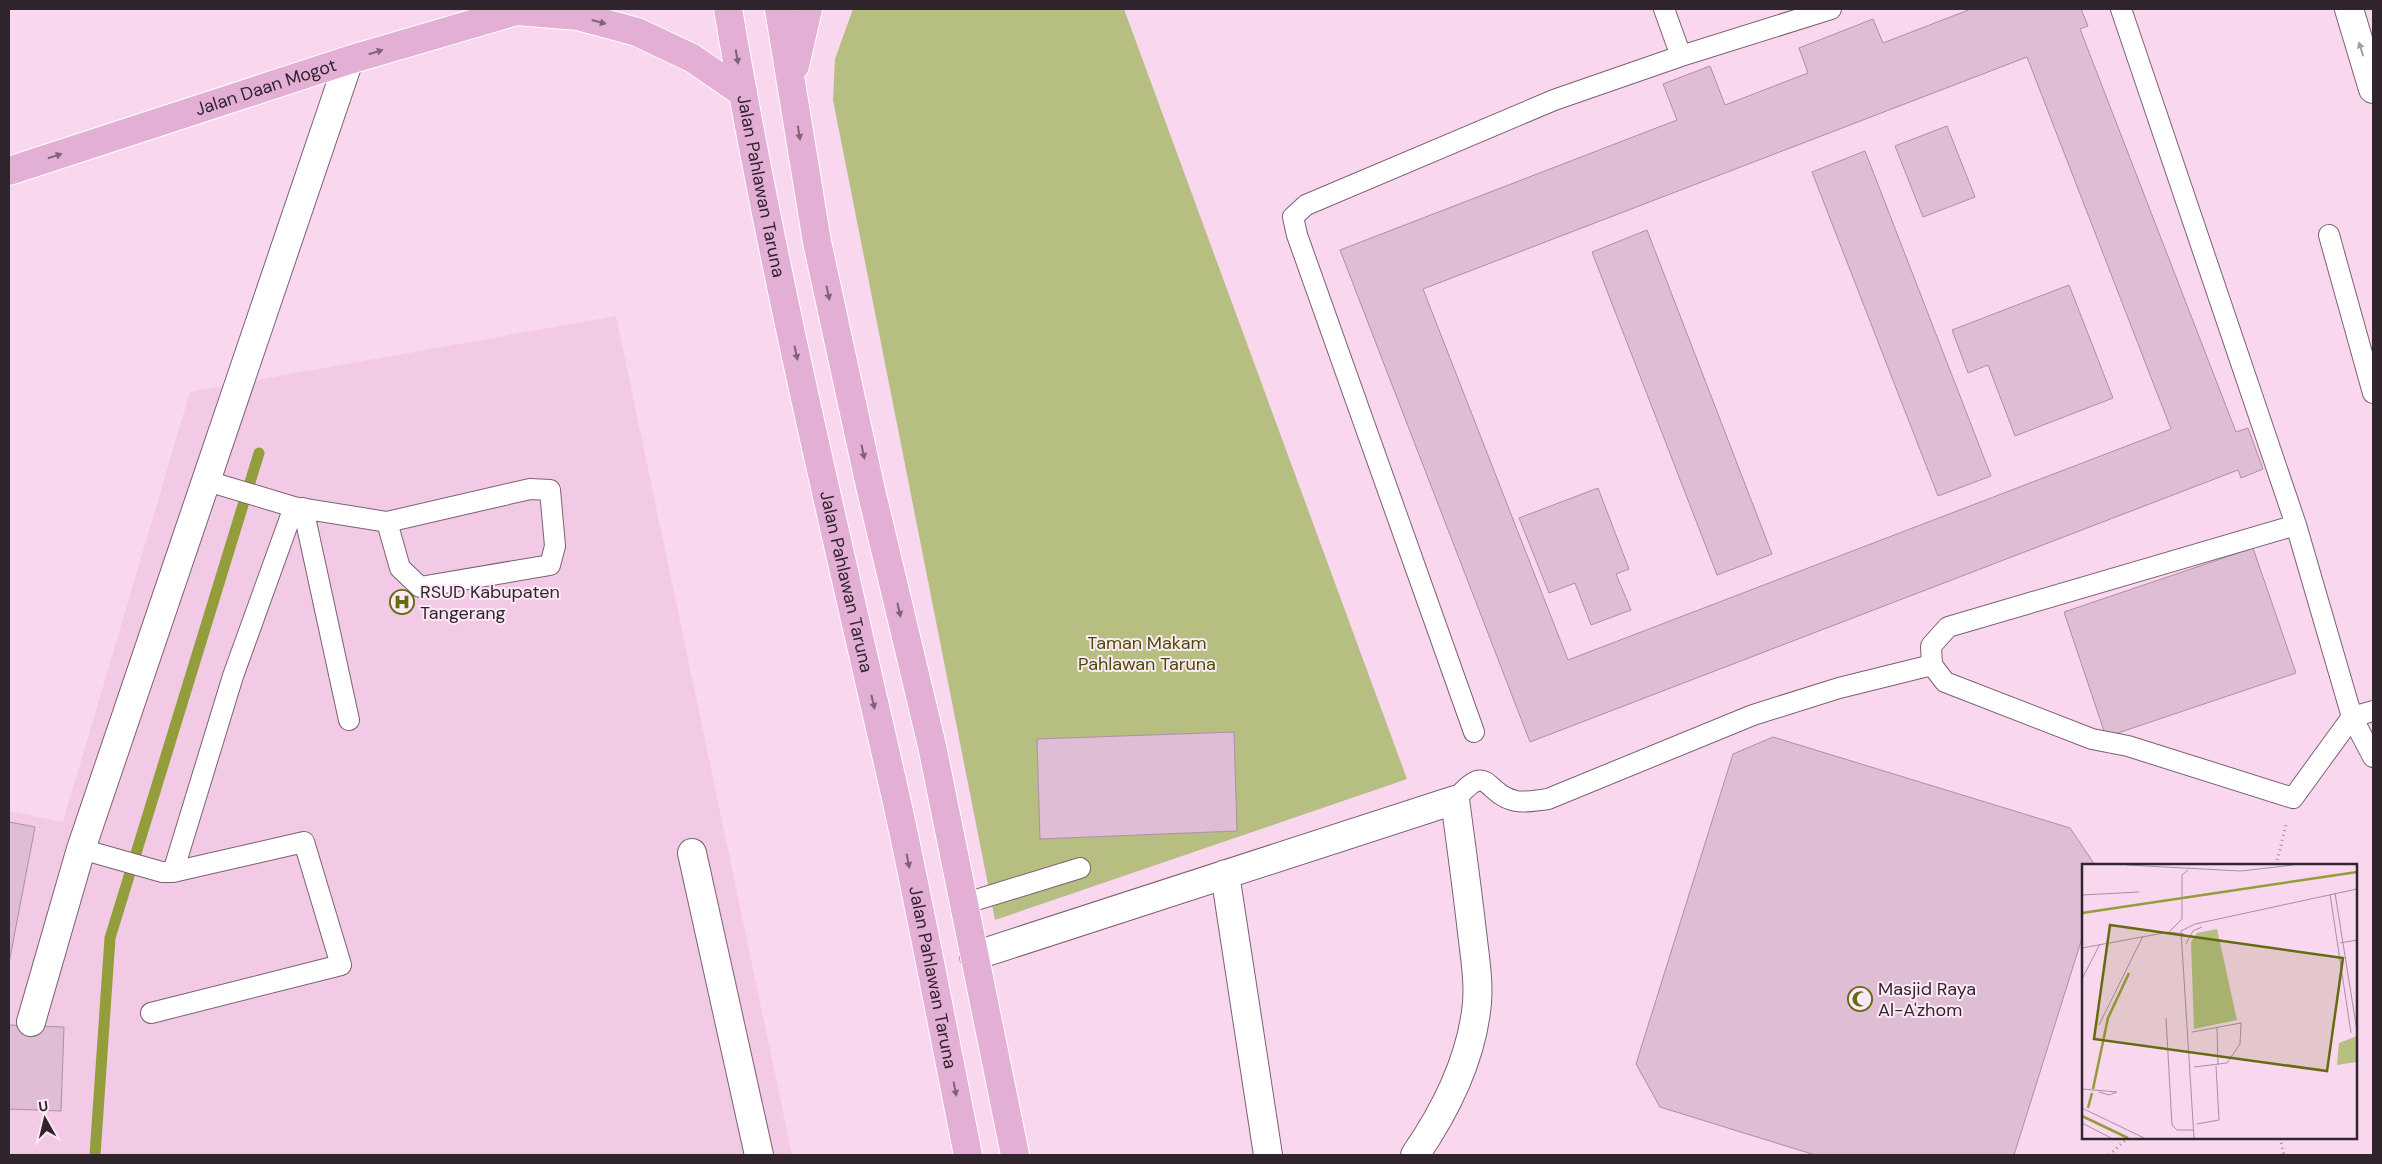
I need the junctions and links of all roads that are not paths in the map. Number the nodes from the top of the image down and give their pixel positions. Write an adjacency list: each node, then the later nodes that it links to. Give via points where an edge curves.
1 (728, 9): 13 (highway, Jalan Pahlawan Taruna, one-way to 13)
2 (779, 9): 11 (highway)
3 (808, 9): 11 (highway)
4 (1664, 9): 9 (lane)
5 (1832, 9): 9 (lane)
6 (2121, 9): 20 (lane)
7 (2349, 9): 12 (street, one-way to 7)
8 (520, 10): 10 (highway, Jalan Daan Mogot, one-way to 8); 13 (highway, one-way to 13, via 578,16 637,32 692,58)
9 (1681, 56): 25 (lane, via 1554,100 1306,205 1293,217)
10 (349, 60): 14 (highway, Jalan Daan Mogot, one-way to 10); 17 (street)
11 (791, 85): 33 (highway, one-way to 33, via 817,242 870,486 932,746)
12 (2373, 89)
13 (743, 94): 38 (highway, Jalan Pahlawan Taruna, one-way to 38, via 826,501 896,801)
14 (9, 171)
15 (2329, 235): 16 (lane)
16 (2373, 393)
17 (212, 482): 18 (lane); 28 (street)
18 (291, 506): 19 (lane); 24 (lane); 31 (lane)
19 (387, 522): 19 (lane, via 530,489 550,490 555,546 550,565 420,587 400,568)
20 (2296, 525): 21 (lane, via 1948,627 1931,646); 23 (lane)
21 (1932, 665): 23 (lane, via 1945,682 2092,739 2128,746 2293,798); 27 (lane, via 1839,688 1753,715 1548,799 1516,801 1502,795 1485,781 1477,780 1469,783)
22 (2373, 711): 23 (lane)
23 (2352, 717): 26 (lane)
24 (349, 720)
25 (1474, 732)
26 (2373, 757)
27 (1455, 800): 32 (street); 41 (street, via 1477,976 1476,1012 1467,1052 1454,1086 1434,1128)
28 (91, 852): 31 (lane); 36 (street)
29 (692, 853): 37 (street)
30 (1080, 868): 33 (lane)
31 (168, 872): 35 (lane, via 304,842 341,966)
32 (1225, 874): 34 (street); 40 (street)
33 (963, 904): 34 (highway)
34 (974, 956): 39 (highway)
35 (151, 1013)
36 (32, 1022)
37 (759, 1155)
38 (968, 1155)
39 (1014, 1155)
40 (1268, 1155)
41 (1415, 1155)

